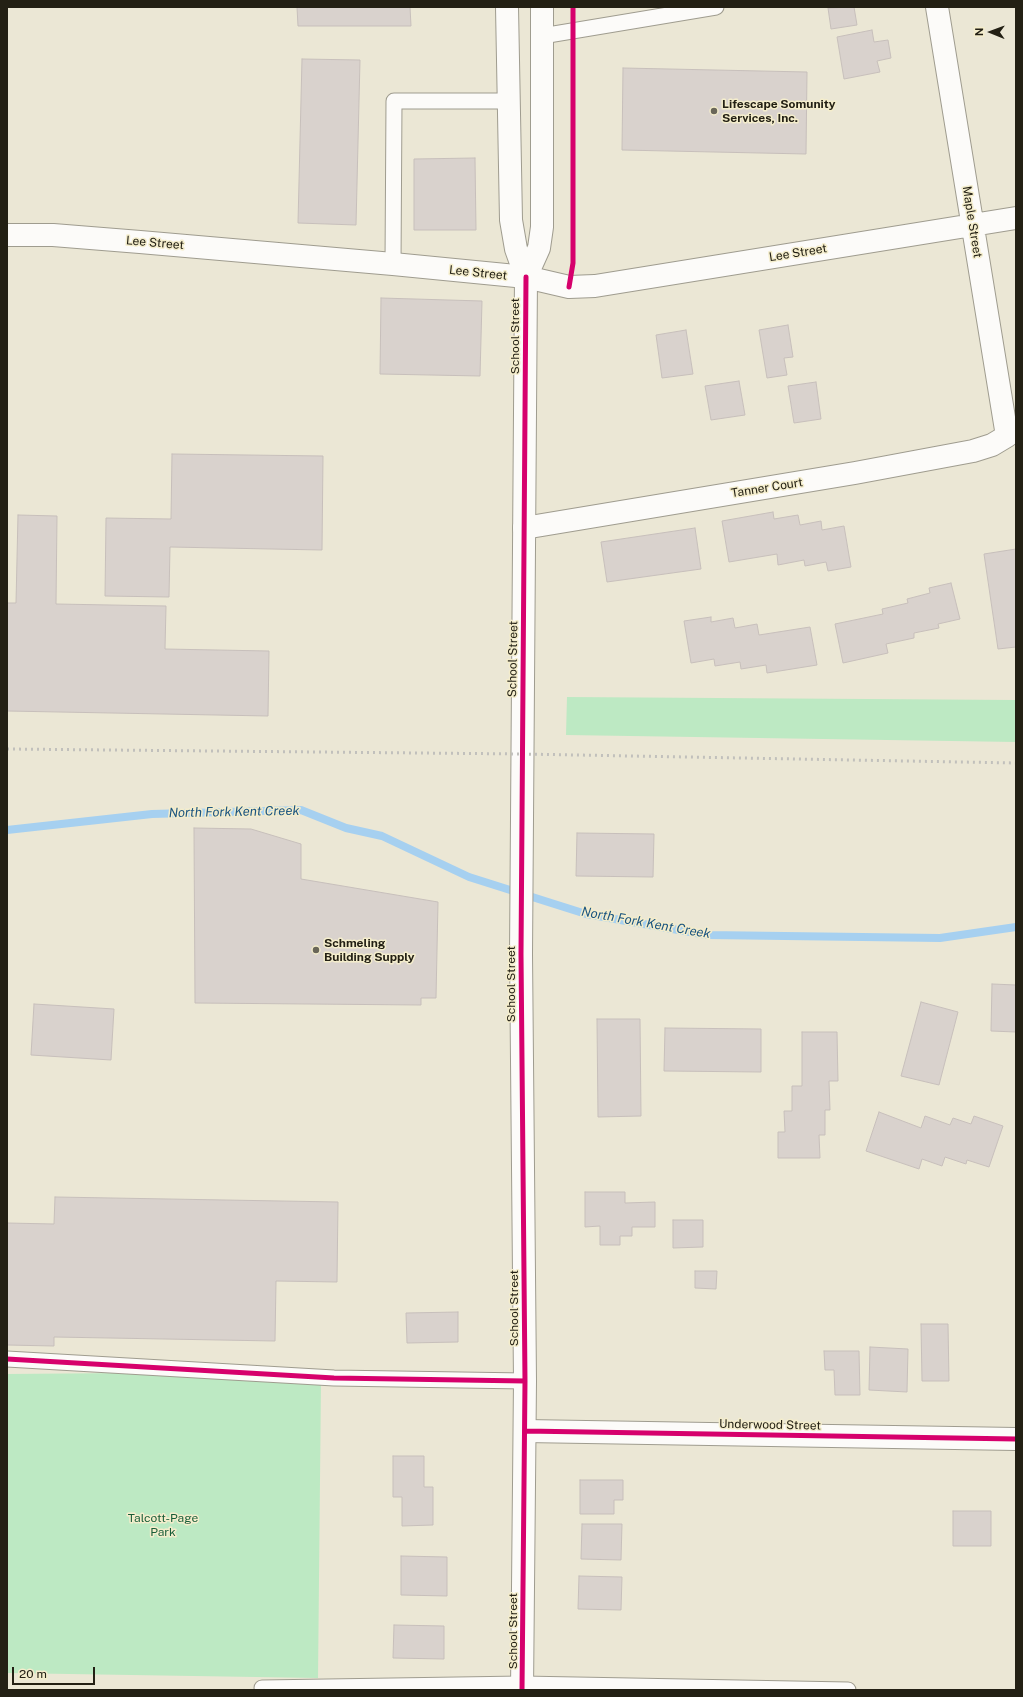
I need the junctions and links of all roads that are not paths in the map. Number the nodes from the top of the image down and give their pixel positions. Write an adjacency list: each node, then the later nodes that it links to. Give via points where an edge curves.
1 (507, 7): 6 (street, School Street)
2 (542, 7): 5 (street, School Street)
3 (716, 7): 5 (lane)
4 (937, 7): 8 (street, Maple Street)
5 (542, 36): 11 (street, School Street, via 542,227 539,248)
6 (509, 101): 10 (lane, via 394,101); 11 (street, School Street, via 511,220 516,248)
7 (1016, 218): 8 (street, Lee Street)
8 (973, 225): 11 (street, Lee Street, via 595,286 569,287); 12 (street, Maple Street)
9 (7, 234): 10 (street, Lee Street, via 92,238)
10 (393, 264): 11 (street, Lee Street)
11 (526, 277): 13 (street, School Street)
12 (1007, 436): 13 (street, Tanner Court, via 992,445 973,451)
13 (524, 528): 15 (street, School Street, via 521,954)
14 (7, 1359): 15 (lane, via 334,1378)
15 (524, 1381): 16 (street, School Street)
16 (525, 1431): 17 (street, Underwood Street); 18 (street, School Street)
17 (1016, 1440)
18 (522, 1687): 19 (lane); 20 (lane)
19 (262, 1688)
20 (848, 1690)

